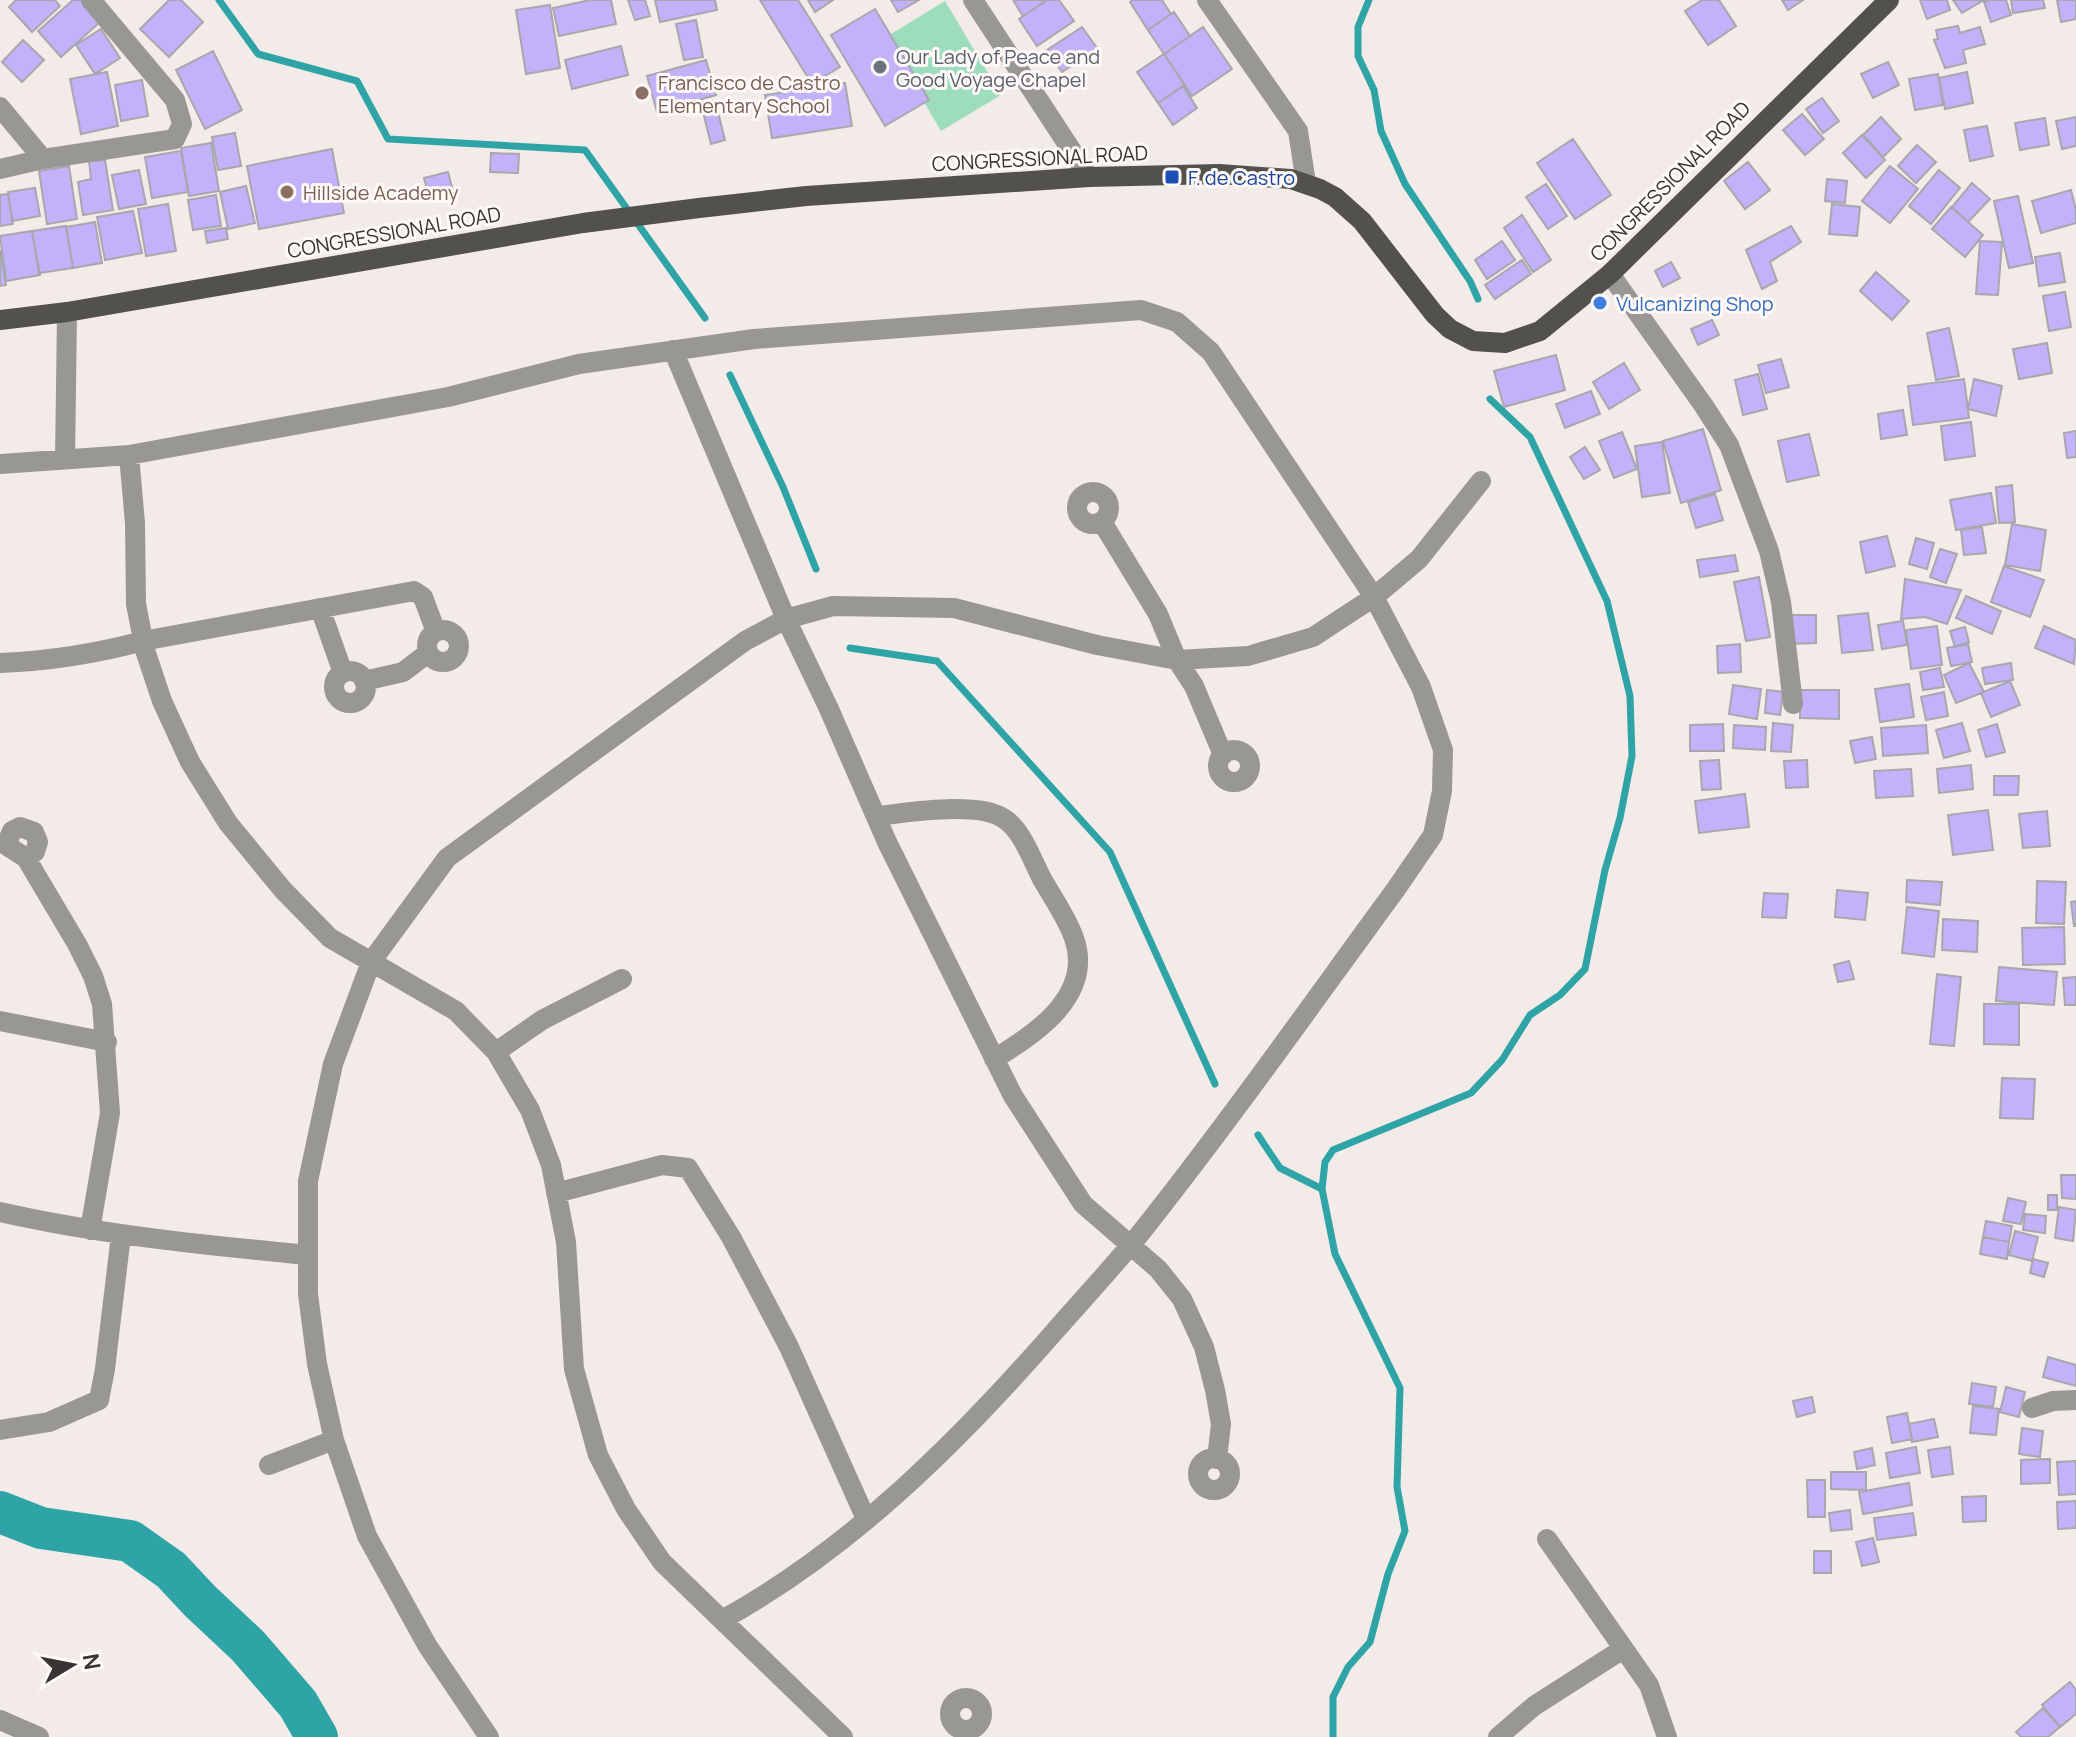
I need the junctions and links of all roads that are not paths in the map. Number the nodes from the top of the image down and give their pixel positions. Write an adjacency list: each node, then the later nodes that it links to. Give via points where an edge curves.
1 (91, 0): 6 (street, via 175,100 182,124 175,139)
2 (973, 0): 8 (street)
3 (1207, 0): 9 (street, via 1298,131)
4 (1883, 2): 10 (main road, CONGRESSIONAL ROAD)
5 (0, 107): 6 (street)
6 (43, 159): 7 (street)
7 (0, 169)
8 (1089, 177): 9 (main road, CONGRESSIONAL ROAD, via 1219,174); 11 (main road, CONGRESSIONAL ROAD, via 806,196 583,223)
9 (1306, 183): 10 (main road, CONGRESSIONAL ROAD, via 1335,197 1362,221 1435,315 1473,341 1524,339)
10 (1610, 274): 29 (street, via 1729,445 1772,564)
11 (67, 312): 12 (main road, CONGRESSIONAL ROAD); 15 (street)
12 (0, 320)
13 (673, 350): 14 (street, via 579,364 448,397); 19 (street, via 754,339 1141,310 1177,322 1211,352); 21 (street)
14 (129, 455): 15 (street); 23 (street, via 136,604)
15 (65, 459): 16 (street)
16 (0, 464)
17 (1481, 481): 19 (street, via 1419,559)
18 (1102, 522): 25 (street, via 1158,614)
19 (1374, 597): 25 (street, via 1313,637 1248,656); 43 (street, via 1421,687 1443,750 1433,835)
20 (320, 608): 22 (street, via 414,591 423,597); 23 (street); 27 (street)
21 (786, 619): 25 (street, via 833,606 954,608); 31 (street); 33 (street, via 745,641 447,858)
22 (436, 632): 24 (street, via 429,639); 24 (street, via 454,636 457,651 446,662)
23 (143, 641): 26 (street, via 88,655); 33 (street, via 162,701 190,762 228,823 330,938)
24 (428, 653): 28 (street, via 403,672)
25 (1177, 660): 30 (street)
26 (0, 663)
27 (343, 673): 28 (street, via 357,673); 28 (street, via 334,684 343,701 362,697)
28 (364, 681)
29 (1793, 704)
30 (1223, 755)
31 (876, 816): 38 (street); 38 (street, via 934,810 979,811 1003,818 1018,833 1074,938 1080,964 1067,1000 1033,1036)
32 (3, 845): 36 (street, via 16,828 30,829 37,837 38,847 26,858 93,976)
33 (371, 962): 37 (street, via 456,1011); 44 (street, via 333,1064 308,1181)
34 (622, 979): 37 (street, via 542,1020)
35 (0, 1021): 36 (street)
36 (107, 1042): 41 (street, via 110,1113)
37 (496, 1052): 39 (street, via 530,1110)
38 (994, 1059): 43 (street, via 1083,1204)
39 (556, 1193): 51 (street, via 662,1165 688,1168 789,1347); 53 (street, via 566,1242 574,1369 598,1455 662,1562)
40 (0, 1212): 41 (street)
41 (90, 1230): 42 (street)
42 (121, 1235): 44 (street); 47 (street, via 99,1400 49,1422)
43 (1129, 1246): 49 (street, via 1158,1269 1182,1299 1204,1347 1221,1424); 51 (street, via 1005,1389)
44 (308, 1255): 48 (street, via 317,1364)
45 (2076, 1400): 46 (street)
46 (2032, 1408)
47 (0, 1430)
48 (334, 1440): 50 (street); 57 (street, via 367,1536 427,1645)
49 (1217, 1459)
50 (269, 1465)
51 (866, 1519): 53 (street, via 772,1593)
52 (1547, 1539): 54 (street)
53 (722, 1620): 58 (street)
54 (1623, 1649): 59 (street, via 1534,1706); 60 (street, via 1649,1685)
55 (0, 1720): 56 (street)
56 (39, 1737)
57 (489, 1737)
58 (843, 1737)
59 (1498, 1737)
60 (1667, 1737)

